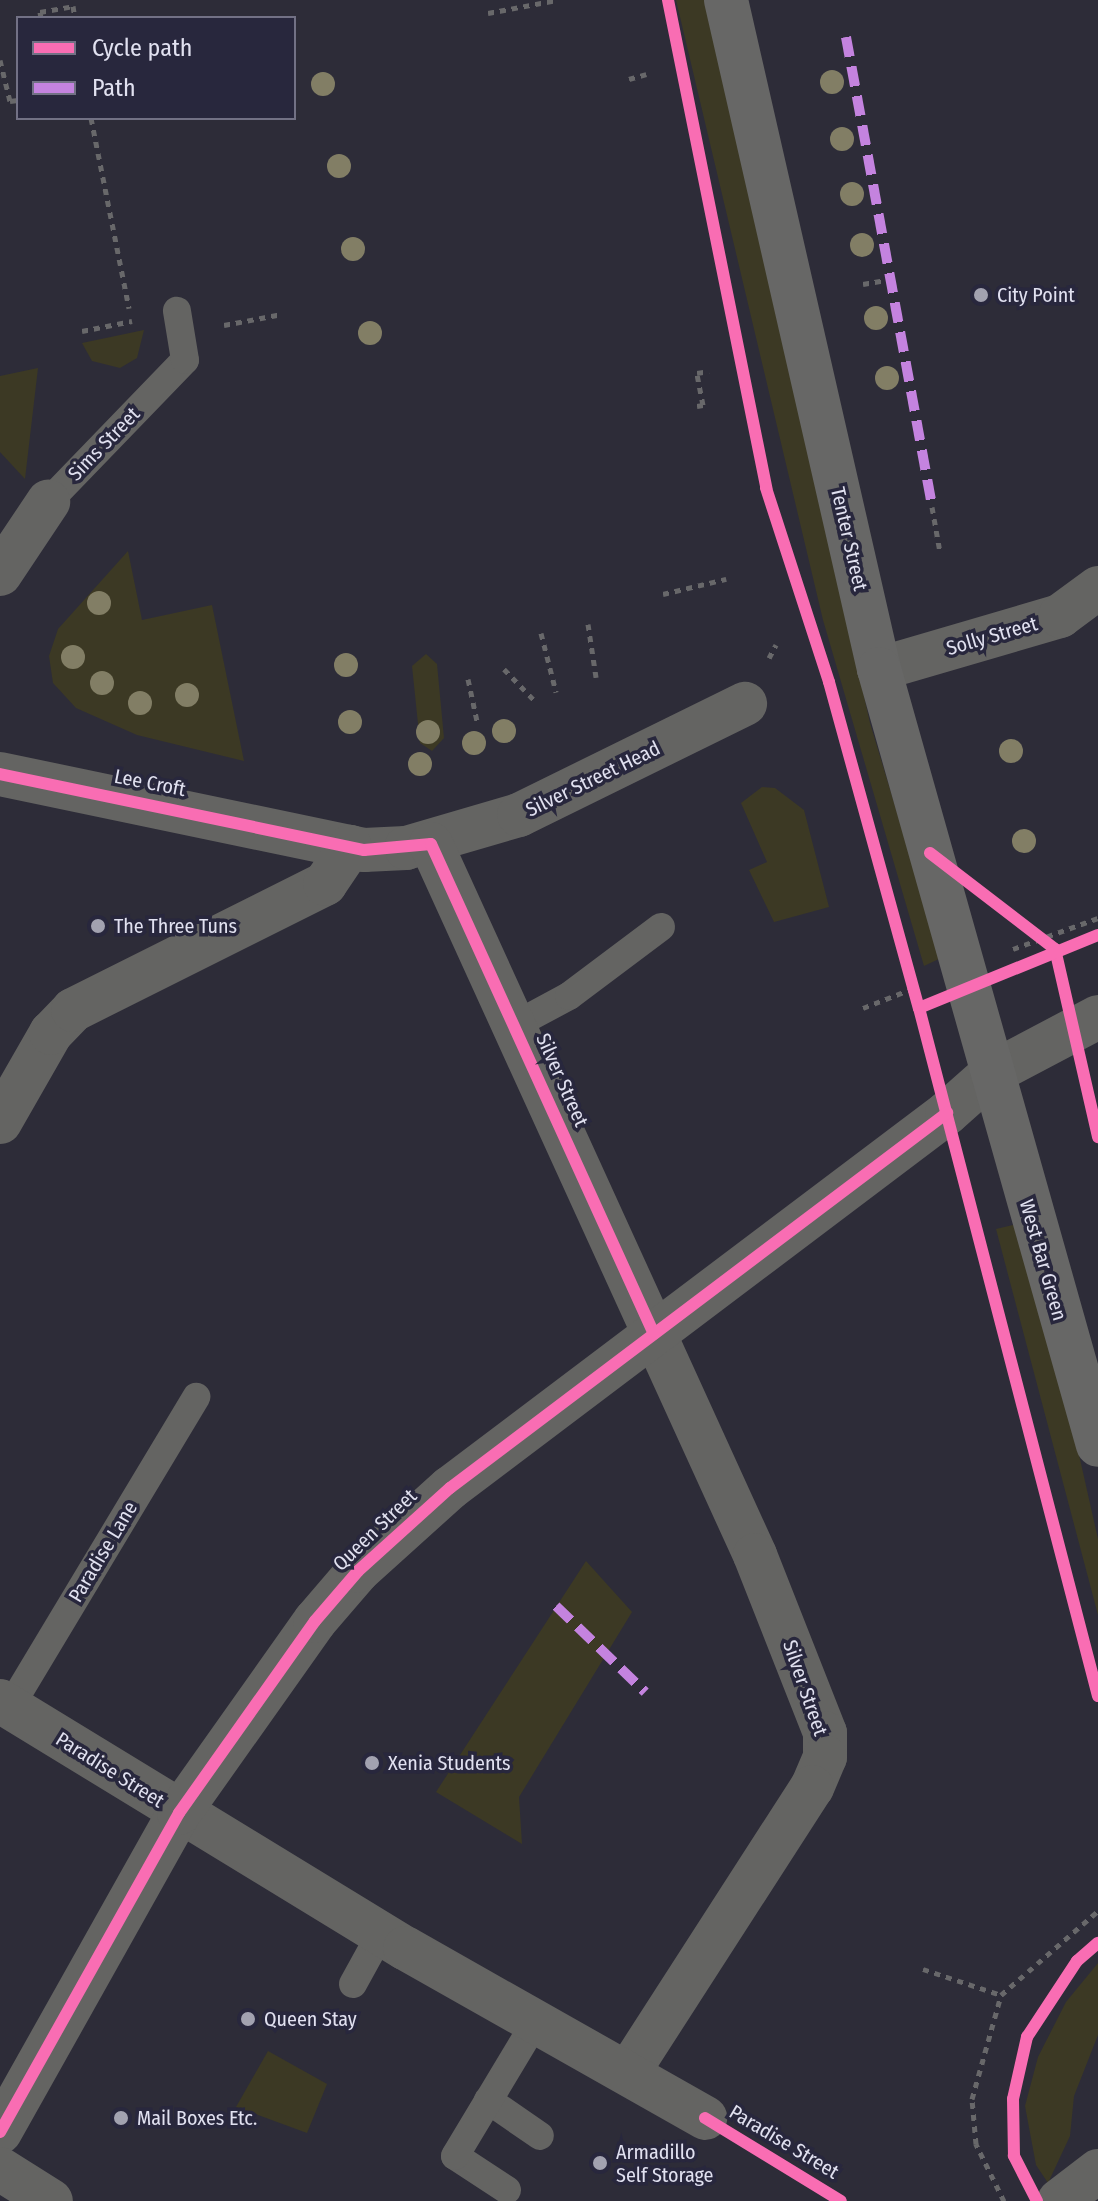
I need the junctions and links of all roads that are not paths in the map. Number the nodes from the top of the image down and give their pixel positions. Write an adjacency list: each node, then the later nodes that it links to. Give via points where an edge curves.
1 (726, 0): 6 (main road, Tenter Street)
2 (178, 322): 3 (lane, Sims Street, via 185,360)
3 (48, 502): 4 (street, Sims Street)
4 (0, 574)
5 (1098, 588): 6 (street, Solly Street, via 1060,616)
6 (879, 669): 15 (main road, Tenter Street)
7 (745, 704): 10 (street, Silver Street Head, via 519,815)
8 (0, 774): 9 (street, Lee Croft)
9 (292, 834): 11 (street, Silver Street Head)
10 (431, 844): 11 (street, Silver Street Head); 14 (street, Silver Street)
11 (350, 847): 16 (street, via 325,884 73,1010 51,1033)
12 (661, 927): 14 (lane, via 569,996)
13 (1098, 1017): 15 (street, Queen Street)
14 (515, 1025): 17 (street, Silver Street)
15 (992, 1073): 17 (street, Queen Street, via 947,1113); 19 (main road, West Bar Green)
16 (0, 1122)
17 (654, 1334): 21 (street, Queen Street, via 450,1488 358,1571 315,1621); 25 (street, Silver Street, via 755,1555 825,1733 825,1757 812,1787)
18 (196, 1397): 20 (lane, Paradise Lane)
19 (1098, 1445)
20 (5, 1704): 21 (street, Paradise Street)
21 (179, 1813): 22 (street, Paradise Street); 28 (street, Queen Street)
22 (381, 1933): 23 (lane); 24 (street, Paradise Street)
23 (353, 1984)
24 (536, 2021): 25 (street, Paradise Street); 26 (lane)
25 (628, 2073): 27 (street, Paradise Street)
26 (488, 2100): 29 (lane); 32 (lane, via 455,2156)
27 (705, 2118)
28 (0, 2132)
29 (540, 2136)
30 (0, 2169): 33 (street)
31 (1098, 2171): 34 (street)
32 (507, 2190)
33 (51, 2201)
34 (1059, 2201)

